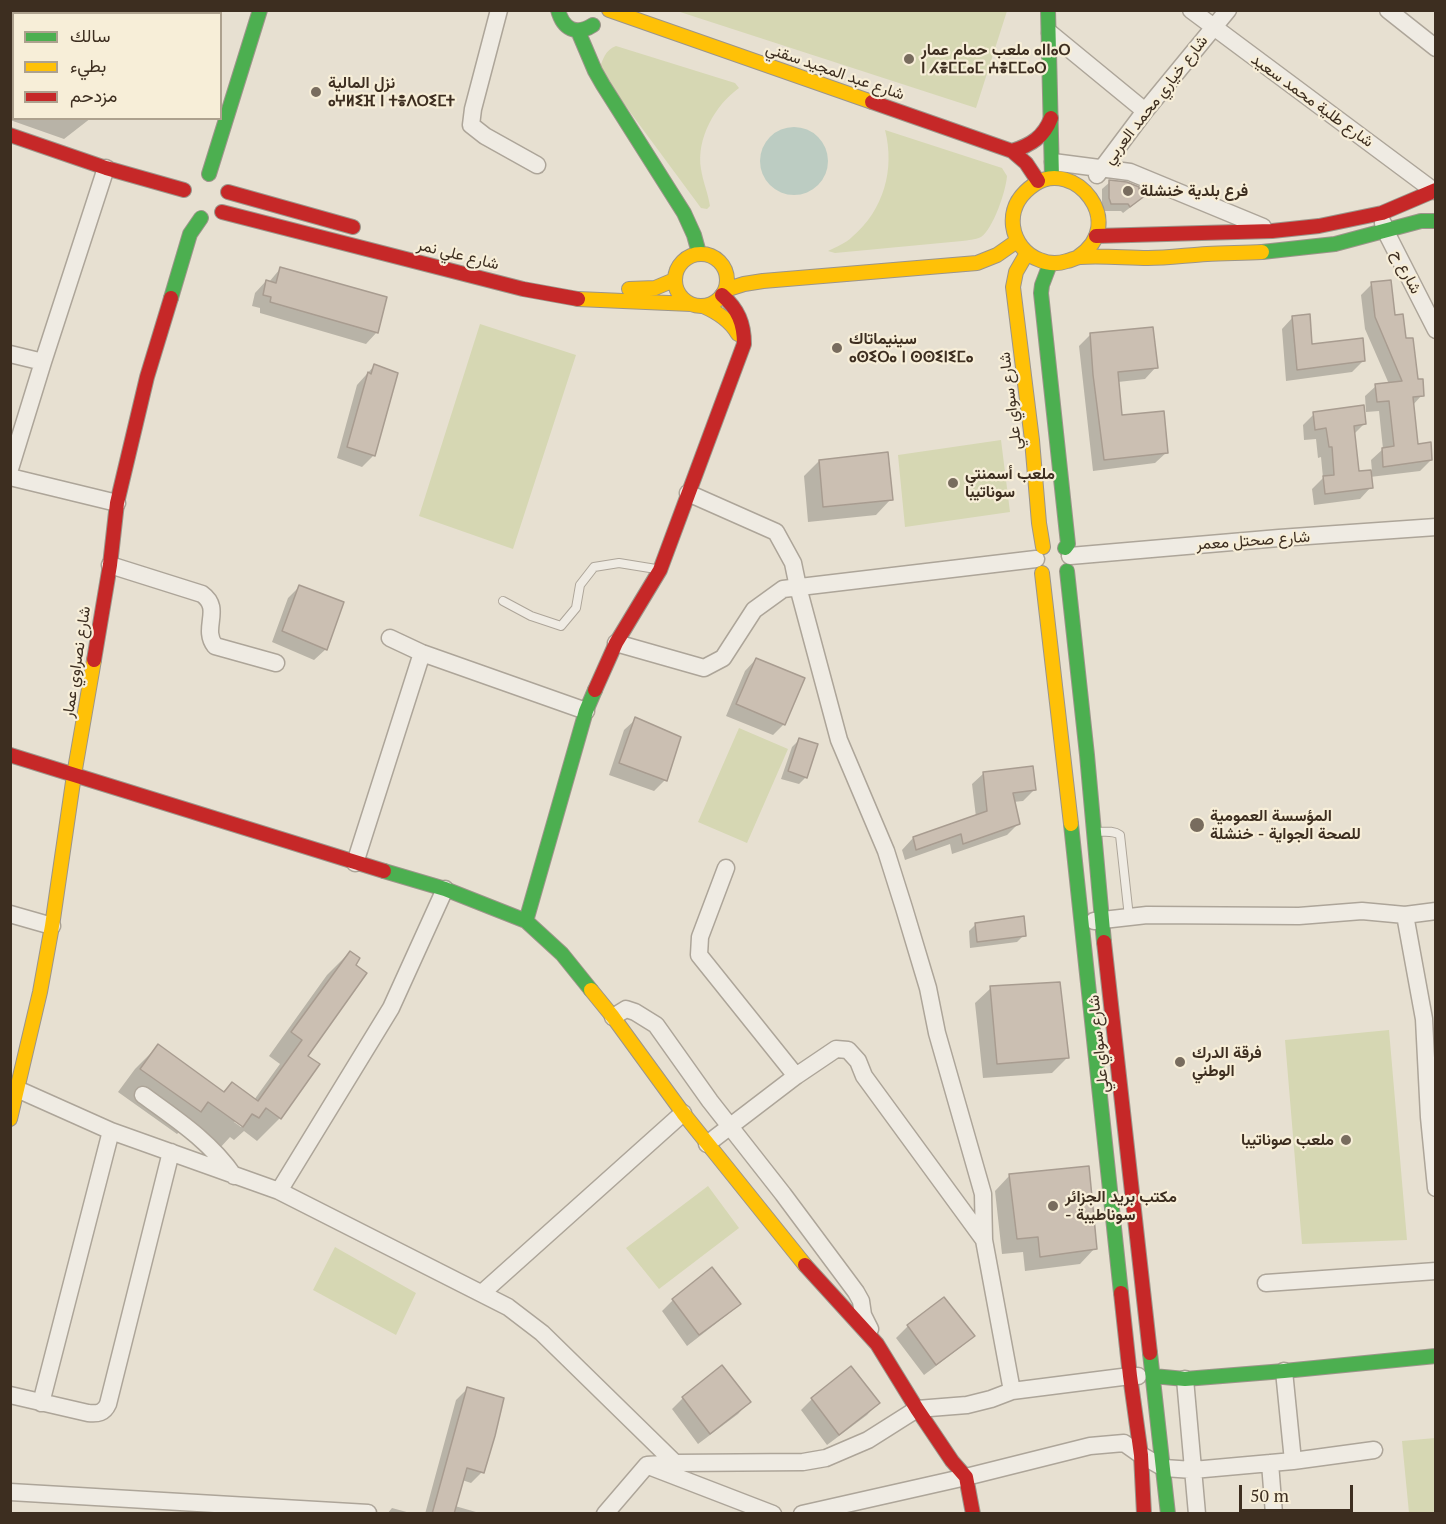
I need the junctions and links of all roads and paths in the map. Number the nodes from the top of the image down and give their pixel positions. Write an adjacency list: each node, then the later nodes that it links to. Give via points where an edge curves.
1 (260, 10): 16 (main road)
2 (499, 10): 21 (street, via 471,124)
3 (550, 10): 10 (main road)
4 (599, 10): 12 (main road, via 590,28)
5 (609, 10): 20 (main road, شارع عبد المجيد سقني)
6 (1048, 10): 13 (main road)
7 (1191, 10): 11 (street, شارع طلية محمد سعيد)
8 (1228, 10): 11 (street, شارع خياري محمد العربي)
9 (1388, 10): 14 (street)
10 (559, 15): 12 (main road, via 568,28)
11 (1213, 28): 17 (street, شارع خياري محمد العربي); 28 (street, شارع طلية محمد سعيد)
12 (578, 31): 39 (main road, via 599,78 692,227)
13 (1050, 33): 17 (street); 18 (main road)
14 (1436, 48)
15 (222, 89): 16 (street)
16 (231, 101): 26 (main road)
17 (1145, 111): 23 (street, شارع خياري محمد العربي)
18 (1051, 118): 20 (main road, via 1041,137); 24 (main road)
19 (10, 135): 22 (main road)
20 (1012, 152): 25 (main road, شارع عبد المجيد سقني, via 1026,163)
21 (537, 165)
22 (106, 168): 26 (main road); 52 (street)
23 (1103, 168): 24 (street); 27 (street, شارع خياري محمد العربي); 35 (street, via 1130,172)
24 (1052, 170): 25 (main road); 27 (main road)
25 (1038, 181): 38 (main road, via 1017,200 1012,227)
26 (192, 188): 29 (main road, via 216,176); 32 (main road, via 192,214)
27 (1085, 189): 37 (main road, via 1097,211)
28 (1435, 190): 31 (main road)
29 (228, 192): 30 (main road); 34 (main road)
30 (222, 212): 32 (main road); 48 (main road, شارع علي نمر, via 523,289 577,299)
31 (1382, 213): 35 (main road); 36 (street, شارع ح)
32 (201, 218): 56 (main road, شارع نصراوي عمار, via 190,234 147,377)
33 (1436, 221): 36 (main road)
34 (366, 230)
35 (1272, 231): 37 (main road)
36 (1385, 231): 41 (main road, via 1335,244 1258,252); 49 (street, شارع ح)
37 (1096, 236): 41 (main road)
38 (1017, 241): 40 (main road); 47 (main road, via 998,255 977,263 763,281)
39 (699, 253): 44 (main road, via 684,259); 47 (main road, via 707,254 725,268)
40 (1027, 253): 42 (main road); 59 (main road, شارع سواي علي, via 1013,287 1032,440)
41 (1078, 257): 42 (main road)
42 (1050, 264): 58 (main road, شارع سواي علي, via 1041,293)
43 (539, 279): 45 (main road)
44 (674, 280): 46 (main road, via 645,290); 48 (main road, via 684,300)
45 (557, 282)
46 (586, 286)
47 (724, 293): 48 (main road, via 717,301); 50 (main road, via 741,317)
48 (697, 305): 50 (main road, via 716,312 734,326)
49 (1436, 330)
50 (744, 344): 55 (main road)
51 (10, 354): 52 (street)
52 (43, 362): 53 (street)
53 (10, 469)
54 (10, 477): 56 (street)
55 (688, 493): 61 (main road); 62 (street, via 776,532 793,563)
56 (117, 503): 60 (main road, شارع نصراوي عمار)
57 (1436, 527): 58 (street, شارع صحتل معمر)
58 (1067, 558): 59 (main road, via 1052,543); 59 (main road, via 1062,576 1055,578 1048,577); 71 (main road, شارع سواي علي)
59 (1041, 560): 62 (street); 81 (main road, شارع سواي علي)
60 (110, 565): 67 (street, via 202,594 211,602 210,634 215,646); 70 (main road, شارع نصراوي عمار)
61 (660, 570): 63 (lane, via 619,563 594,567 580,585 576,608 561,626); 65 (main road)
62 (798, 587): 65 (street, via 783,589 754,610 723,658 704,668); 98 (street, via 839,740 886,851 928,988 983,1194)
63 (503, 601)
64 (390, 638): 66 (street)
65 (616, 643): 68 (main road)
66 (422, 653): 68 (street); 72 (street)
67 (276, 663)
68 (586, 711): 80 (main road)
69 (10, 754): 70 (main road)
70 (74, 776): 72 (main road); 82 (main road, شارع نصراوي عمار)
71 (1093, 832): 78 (lane, via 1120,835); 79 (main road, شارع سواي علي)
72 (355, 863): 74 (main road)
73 (726, 868): 84 (street, via 700,937 699,955)
74 (445, 889): 80 (main road); 95 (street, via 392,1008)
75 (1436, 910): 77 (street)
76 (10, 914): 82 (street)
77 (1405, 915): 78 (street, via 1362,911 1299,916); 94 (street, via 1424,1019)
78 (1129, 917): 79 (street)
79 (1102, 920): 81 (street); 96 (main road, شارع سواي علي)
80 (526, 921): 83 (main road, via 562,954)
81 (1081, 923): 97 (main road, شارع سواي علي)
82 (52, 926): 85 (main road, شارع نصراوي عمار, via 40,992)
83 (613, 1017): 87 (main road); 89 (street, via 626,1009 656,1025)
84 (796, 1076): 89 (street); 98 (street, via 836,1049 848,1050)
85 (14, 1088): 88 (main road, شارع نصراوي عمار); 90 (street)
86 (143, 1095): 93 (street, via 205,1142)
87 (683, 1113): 91 (main road); 101 (street)
88 (10, 1119)
89 (730, 1126): 91 (street); 102 (street, via 856,1292)
90 (111, 1131): 92 (street); 110 (street)
91 (707, 1144): 102 (main road, via 806,1266)
92 (171, 1152): 93 (street); 110 (street, via 108,1404 102,1412 88,1413)
93 (234, 1176): 95 (street)
94 (1436, 1188)
95 (279, 1191): 101 (street)
96 (1132, 1197): 97 (main road); 106 (main road, شارع سواي علي)
97 (1111, 1199): 105 (main road, شارع سواي علي)
98 (984, 1240): 108 (street)
99 (1436, 1271): 100 (street)
100 (1266, 1283)
101 (482, 1293): 115 (street, via 542,1333)
102 (878, 1344): 111 (main road)
103 (1436, 1356): 104 (main road)
104 (1284, 1371): 107 (main road); 114 (street)
105 (1130, 1376): 106 (street); 108 (street); 113 (main road, شارع سواي علي)
106 (1153, 1376): 107 (main road); 118 (main road, شارع سواي علي)
107 (1185, 1379): 119 (street)
108 (1012, 1391): 111 (street, via 967,1405)
109 (10, 1395): 110 (street)
110 (41, 1403)
111 (917, 1408): 115 (street, via 868,1440 826,1458 803,1462); 120 (main road)
112 (1374, 1450): 114 (street)
113 (1141, 1455): 118 (street); 120 (street, via 1124,1443 1090,1446); 127 (main road, شارع سواي علي)
114 (1293, 1461): 116 (street)
115 (675, 1463): 117 (street)
116 (1270, 1463): 119 (street); 130 (street)
117 (647, 1466): 123 (street); 124 (street)
118 (1164, 1467): 119 (street); 128 (main road, شارع سواي علي)
119 (1193, 1470): 129 (street)
120 (966, 1477): 125 (street); 126 (main road)
121 (10, 1492): 122 (street)
122 (368, 1513)
123 (604, 1514)
124 (773, 1514)
125 (802, 1514)
126 (973, 1514)
127 (1144, 1514)
128 (1168, 1514)
129 (1197, 1514)
130 (1274, 1514)

